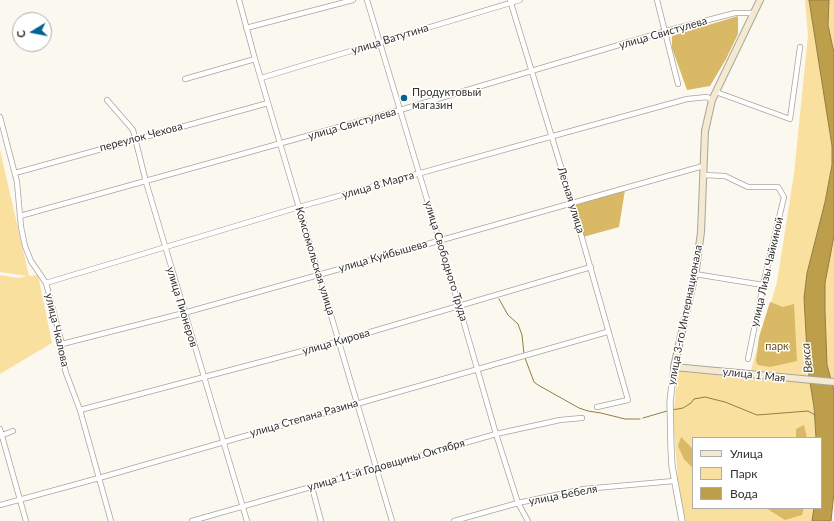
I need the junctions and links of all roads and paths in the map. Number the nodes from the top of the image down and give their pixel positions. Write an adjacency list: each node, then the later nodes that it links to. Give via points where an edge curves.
1 (239, 0): 9 (street, Комсомольская улица)
2 (353, 0): 9 (street)
3 (367, 0): 11 (street, улица Свободного Труда)
4 (520, 0): 7 (street, улица Ватутина)
5 (657, 0): 10 (street)
6 (760, 0): 8 (main road, улица 3-го Интернационала)
7 (510, 1): 11 (street, улица Ватутина); 14 (street, Лесная улица)
8 (753, 13): 10 (street, улица Свистулева, via 735,13); 18 (main road, улица 3-го Интернационала)
9 (246, 28): 13 (street, Комсомольская улица)
10 (666, 31): 14 (street, улица Свистулева); 17 (street)
11 (380, 42): 15 (street, улица Ватутина); 22 (street, улица Свободного Труда)
12 (800, 47): 18 (street, via 790,119)
13 (255, 59): 15 (street, Комсомольская улица); 16 (street)
14 (532, 70): 22 (street, улица Свистулева); 24 (street, Лесная улица)
15 (261, 78): 21 (street, Комсомольская улица)
16 (186, 80)
17 (678, 84)
18 (716, 92): 20 (main road, улица 3-го Интернационала)
19 (106, 100): 25 (street, улица Пионеров, via 133,130)
20 (712, 100): 24 (street, улица 8 Марта, via 687,99); 27 (main road, улица 3-го Интернационала, via 705,130)
21 (268, 103): 25 (street, переулок Чехова); 26 (street, Комсомольская улица)
22 (400, 110): 26 (street, улица Свистулева); 29 (street, улица Свободного Труда)
23 (0, 117): 28 (street, улица Чкалова)
24 (552, 136): 29 (street, улица 8 Марта); 32 (street, Лесная улица)
25 (135, 139): 28 (street, переулок Чехова); 31 (street, улица Пионеров)
26 (281, 144): 31 (street, улица Свистулева); 33 (street, Комсомольская улица)
27 (703, 166): 30 (main road, улица 3-го Интернационала); 32 (street, улица Куйбышева)
28 (15, 173): 34 (street, улица Чкалова)
29 (419, 174): 33 (street, улица 8 Марта); 35 (street, улица Свободного Труда)
30 (703, 175): 38 (main road, улица 3-го Интернационала, via 701,232); 41 (street, улица Лизы Чайкиной, via 725,176 748,187 778,187 784,197)
31 (146, 182): 34 (street, улица Свистулева); 36 (street, улица Пионеров)
32 (572, 203): 35 (street, улица Куйбышева); 37 (street, Лесная улица)
33 (299, 207): 36 (street, улица 8 Марта); 39 (street, Комсомольская улица)
34 (20, 216): 40 (street, улица Чкалова, via 29,256)
35 (439, 240): 39 (street, улица Куйбышева); 42 (street, улица Свободного Труда)
36 (165, 248): 40 (street, улица 8 Марта); 43 (street, улица Пионеров)
37 (591, 267): 42 (street, улица Кирова); 44 (street, Лесная улица)
38 (695, 274): 41 (street); 48 (main road, улица 3-го Интернационала)
39 (320, 275): 43 (street, улица Куйбышева); 45 (street, Комсомольская улица)
40 (46, 283): 46 (street, улица Чкалова)
41 (763, 284): 47 (street, улица Лизы Чайкиной)
42 (460, 306): 45 (street, улица Кирова); 49 (street, улица Свободного Труда)
43 (184, 313): 46 (street, улица Куйбышева); 50 (street, улица Пионеров)
44 (607, 332): 49 (street, улица Степана Разина); 53 (street, Лесная улица, via 628,400)
45 (340, 342): 50 (street, улица Кирова); 52 (street, Комсомольская улица)
46 (62, 344): 54 (street, улица Чкалова, via 64,365)
47 (748, 359)
48 (674, 367): 51 (main road, улица 1 Мая); 63 (street, улица 3-го Интернационала, via 670,402)
49 (477, 369): 52 (street, улица Степана Разина); 58 (street, улица Свободного Труда)
50 (204, 378): 54 (street, улица Кирова); 60 (street, улица Пионеров)
51 (834, 382)
52 (357, 403): 60 (street, улица Степана Разина); 61 (street, Комсомольская улица)
53 (597, 407)
54 (80, 410): 62 (street, улица Чкалова)
55 (582, 418): 58 (street, улица 11-й Годовщины Октября, via 560,420)
56 (0, 429): 59 (street)
57 (13, 431): 59 (street)
58 (496, 434): 61 (street, улица 11-й Годовщины Октября); 66 (street, улица Свободного Труда)
59 (1, 436): 65 (street)
60 (223, 441): 62 (street, улица Степана Разина); 68 (street, улица Пионеров)
61 (377, 468): 64 (street, улица 11-й Годовщины Октября); 74 (street, Комсомольская улица)
62 (99, 478): 65 (street, улица Степана Разина); 70 (street, улица Чкалова)
63 (674, 481): 66 (street, улица Бебеля, via 584,489); 77 (street, улица 3-го Интернационала)
64 (312, 487): 68 (street, улица 11-й Годовщины Октября); 73 (street)
65 (20, 500): 67 (street, улица Степана Разина); 69 (street)
66 (518, 503): 75 (street, улица Бебеля); 76 (street, улица Свободного Труда)
67 (0, 505)
68 (243, 506): 71 (street, улица 11-й Годовщины Октября); 72 (street, улица Пионеров)
69 (26, 521)
70 (111, 521)
71 (192, 521)
72 (247, 521)
73 (322, 521)
74 (392, 521)
75 (454, 521)
76 (528, 521)
77 (682, 521)

